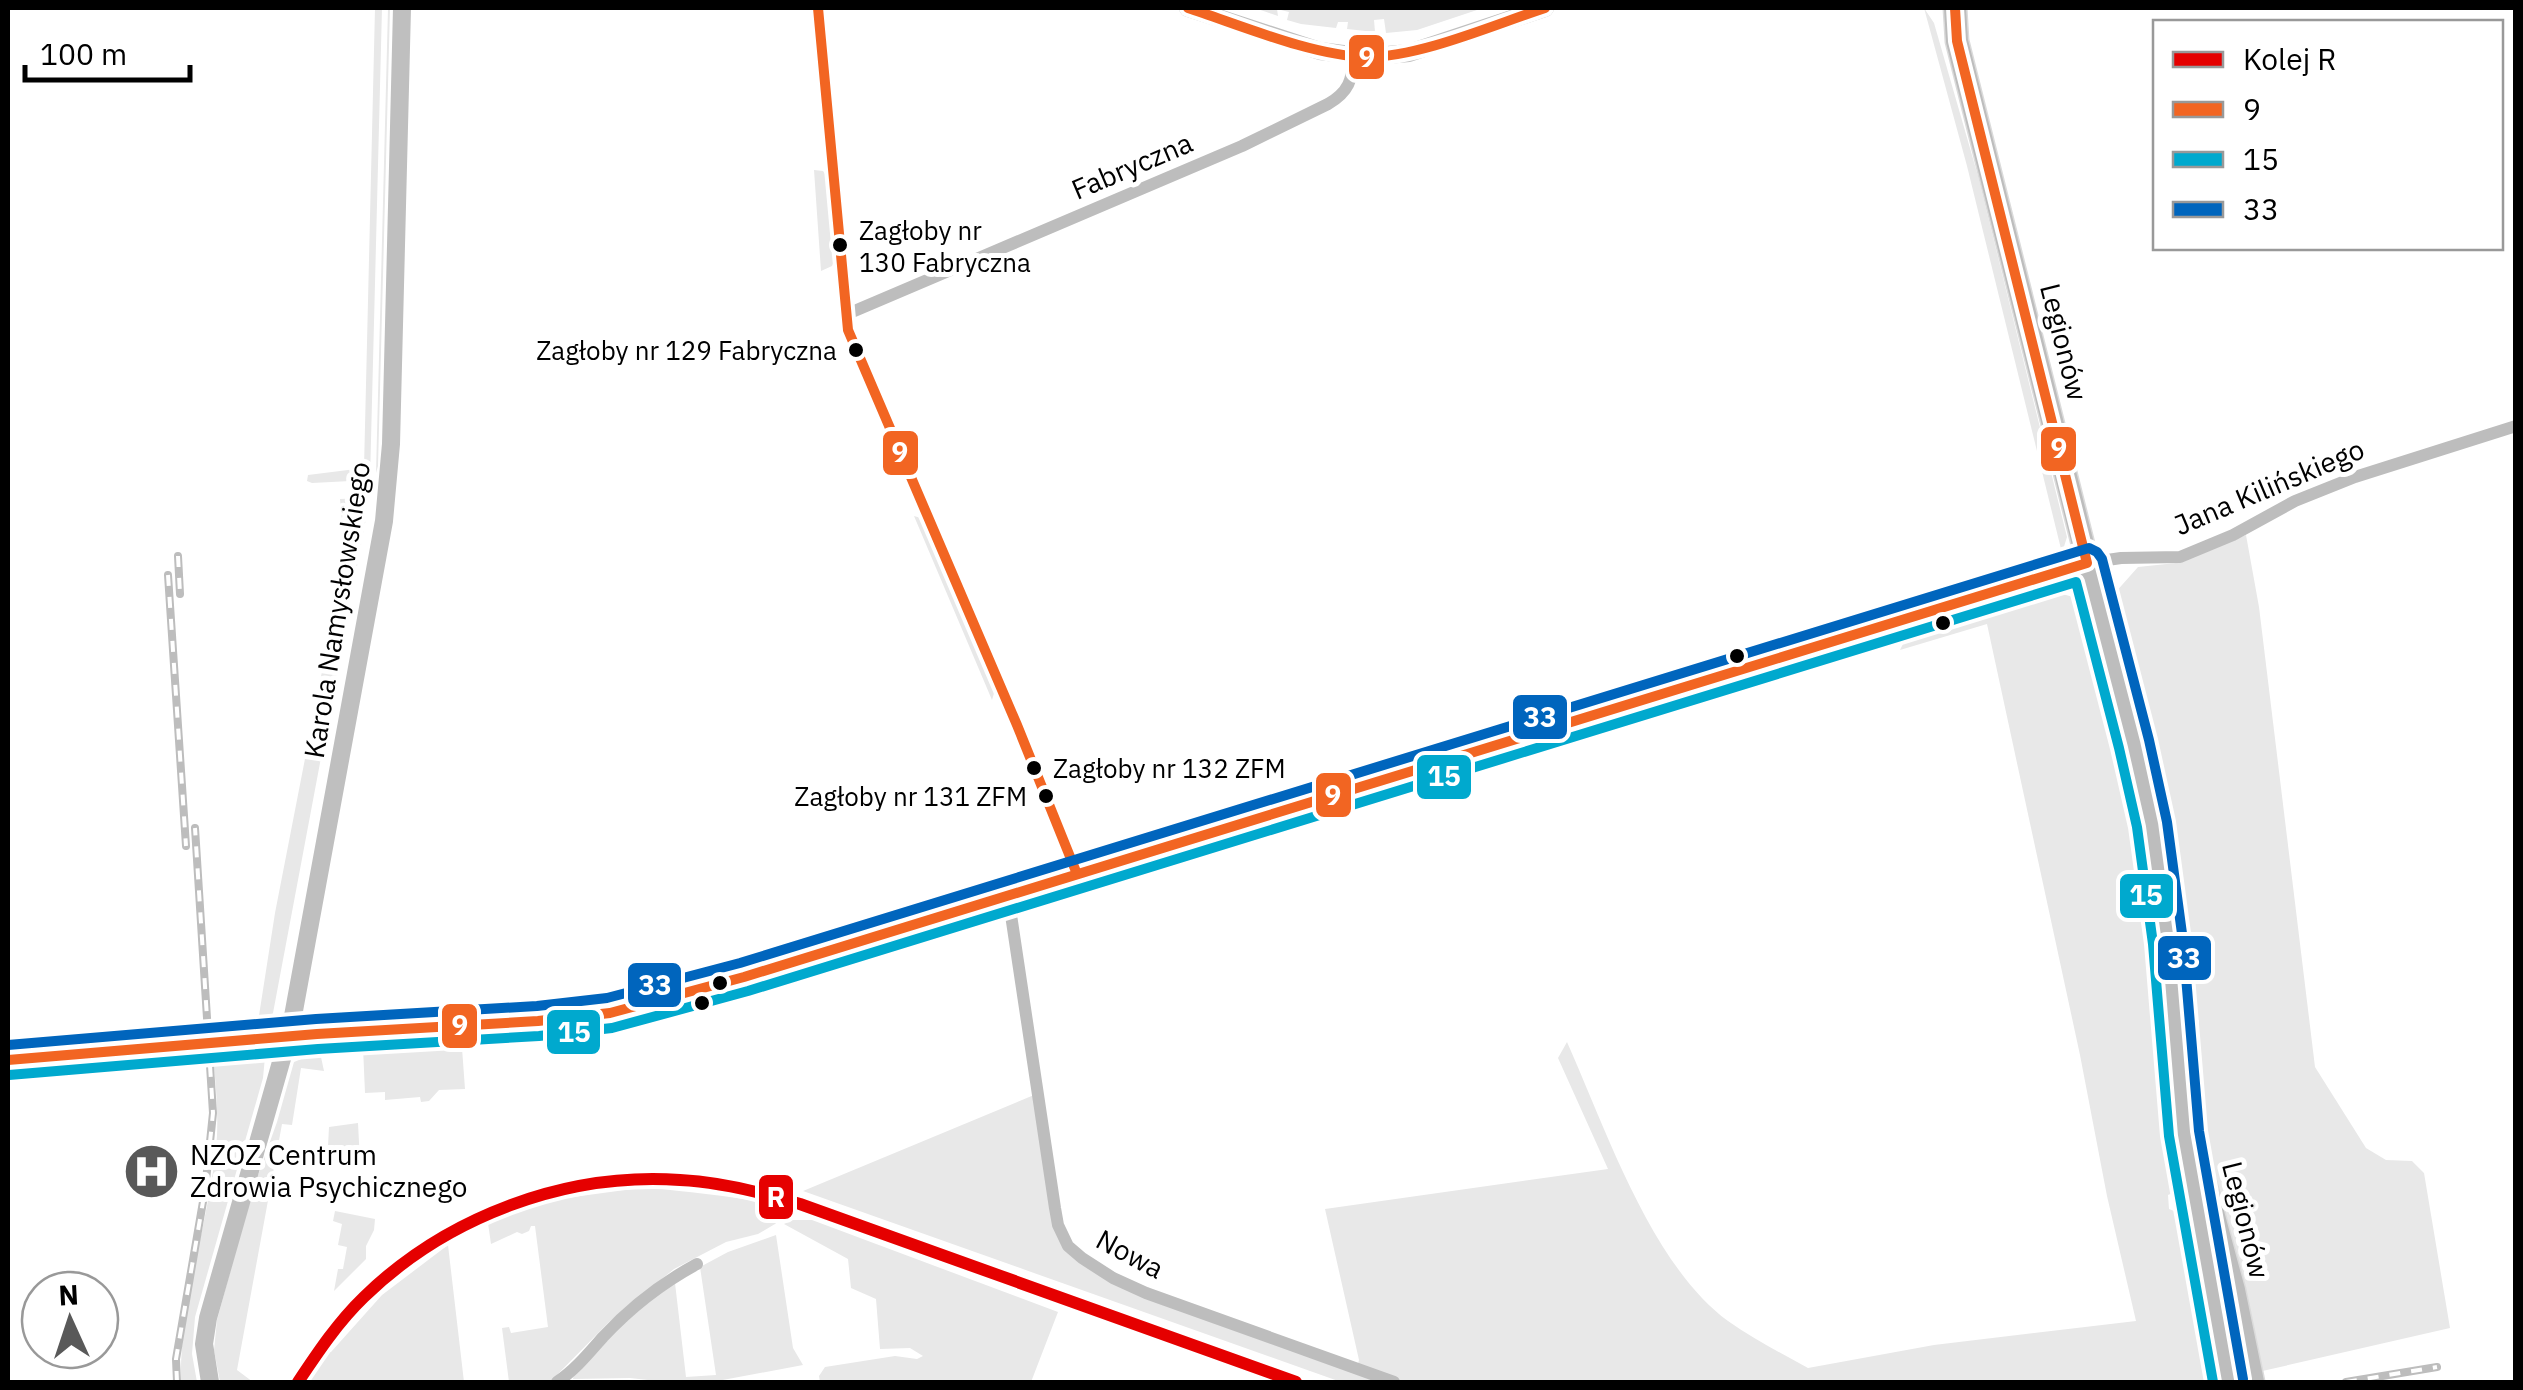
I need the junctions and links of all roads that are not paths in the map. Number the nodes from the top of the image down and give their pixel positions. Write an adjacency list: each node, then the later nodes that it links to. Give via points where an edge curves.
1 (402, 8): 14 (street, Karola Namysłowskiego, via 388,490)
2 (818, 8): 9 (street)
3 (1188, 8): 8 (street)
4 (1545, 8): 8 (street, via 1409,53)
5 (1941, 8): 7 (highway, Legionów)
6 (1955, 8): 7 (highway, Legionów)
7 (1957, 41): 11 (highway, Legionów)
8 (1354, 57): 9 (street, Fabryczna, via 1350,85 1328,104)
9 (845, 315): 12 (street)
10 (2516, 426): 11 (street, Jana Kilińskiego, via 2295,501 2180,558)
11 (2088, 564): 12 (street, Jana Kilińskiego); 16 (highway, Legionów, via 2152,824)
12 (1078, 874): 13 (street, Jana Kilińskiego)
13 (1008, 896): 14 (street, Jana Kilińskiego, via 610,1014); 20 (street, Nowa, via 1055,1208 1068,1246 1129,1286)
14 (289, 1036): 15 (street, Jana Kilińskiego); 18 (street, Karola Namysłowskiego, via 208,1318)
15 (8, 1060)
16 (2180, 1072): 21 (highway, Legionów, via 2184,1133); 22 (highway, Legionów)
17 (697, 1264): 19 (street, via 646,1297)
18 (210, 1382)
19 (557, 1382)
20 (1394, 1382)
21 (2228, 1382)
22 (2253, 1382)

